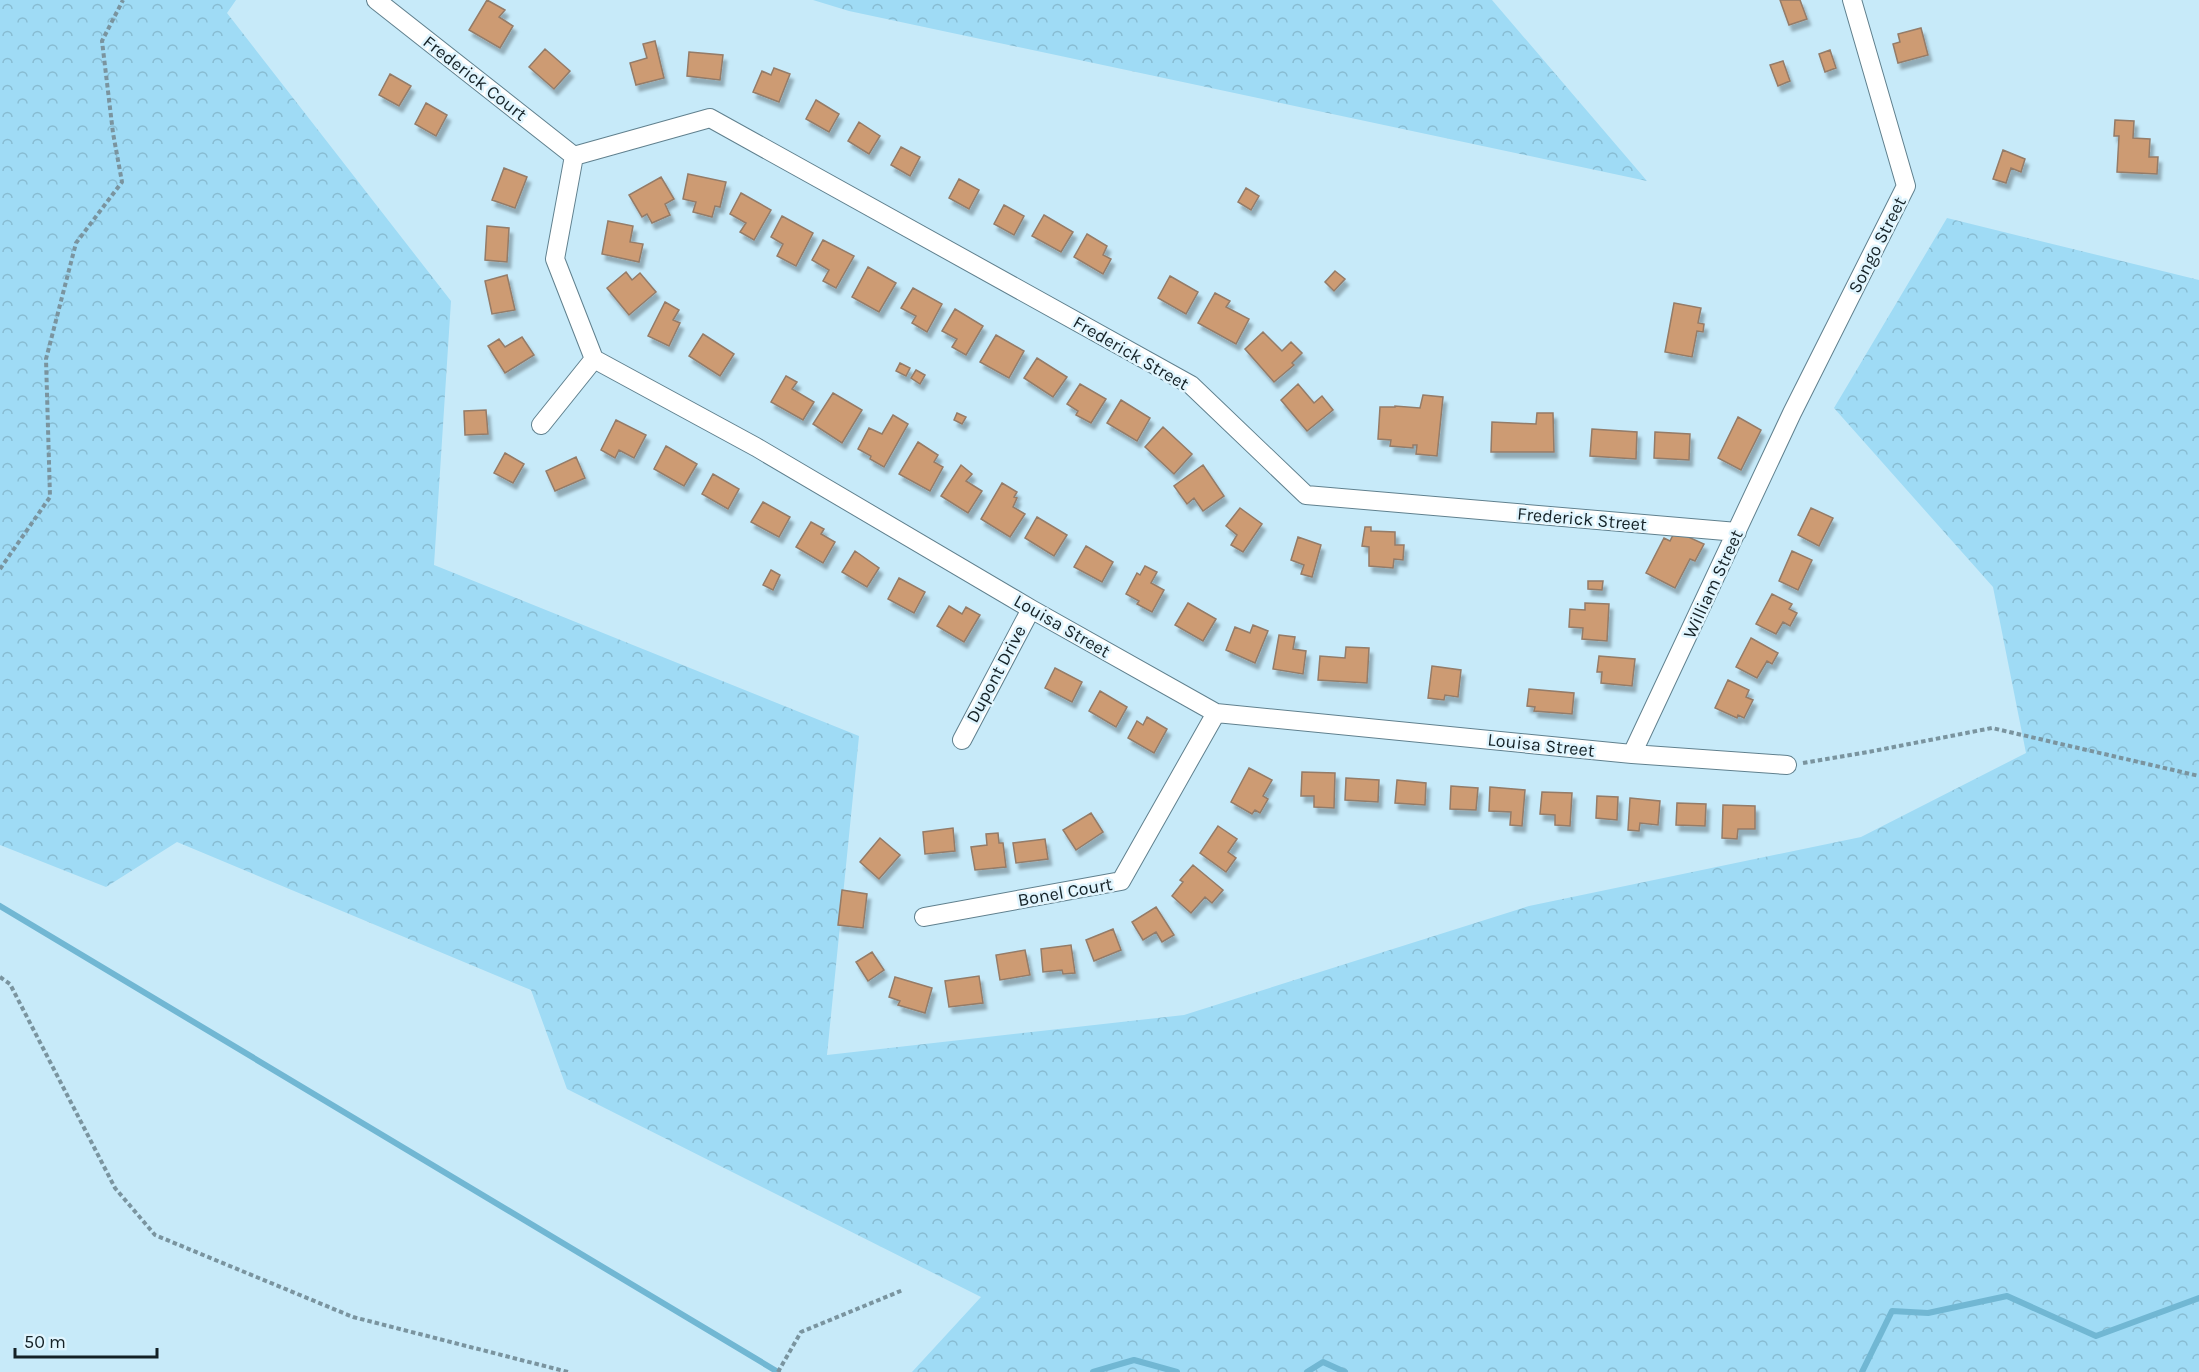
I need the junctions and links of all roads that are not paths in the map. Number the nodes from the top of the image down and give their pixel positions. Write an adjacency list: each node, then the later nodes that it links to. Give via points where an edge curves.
1 (376, 0): 3 (street, Frederick Court)
2 (1852, 0): 5 (street, Songo Street, via 1906,186)
3 (574, 156): 4 (street, via 555,259); 7 (street, Frederick Street, via 710,118 1191,385 1306,495)
4 (594, 359): 6 (street); 8 (street, Louisa Street, via 756,447)
5 (1792, 413): 7 (street, William Street)
6 (541, 425)
7 (1737, 532): 11 (street, William Street)
8 (1031, 609): 9 (street, Louisa Street); 10 (street, Dupont Drive)
9 (1216, 713): 11 (street, Louisa Street); 13 (street, Bonel Court, via 1121,881)
10 (962, 740)
11 (1632, 754): 12 (street, Louisa Street)
12 (1787, 765)
13 (924, 917)

